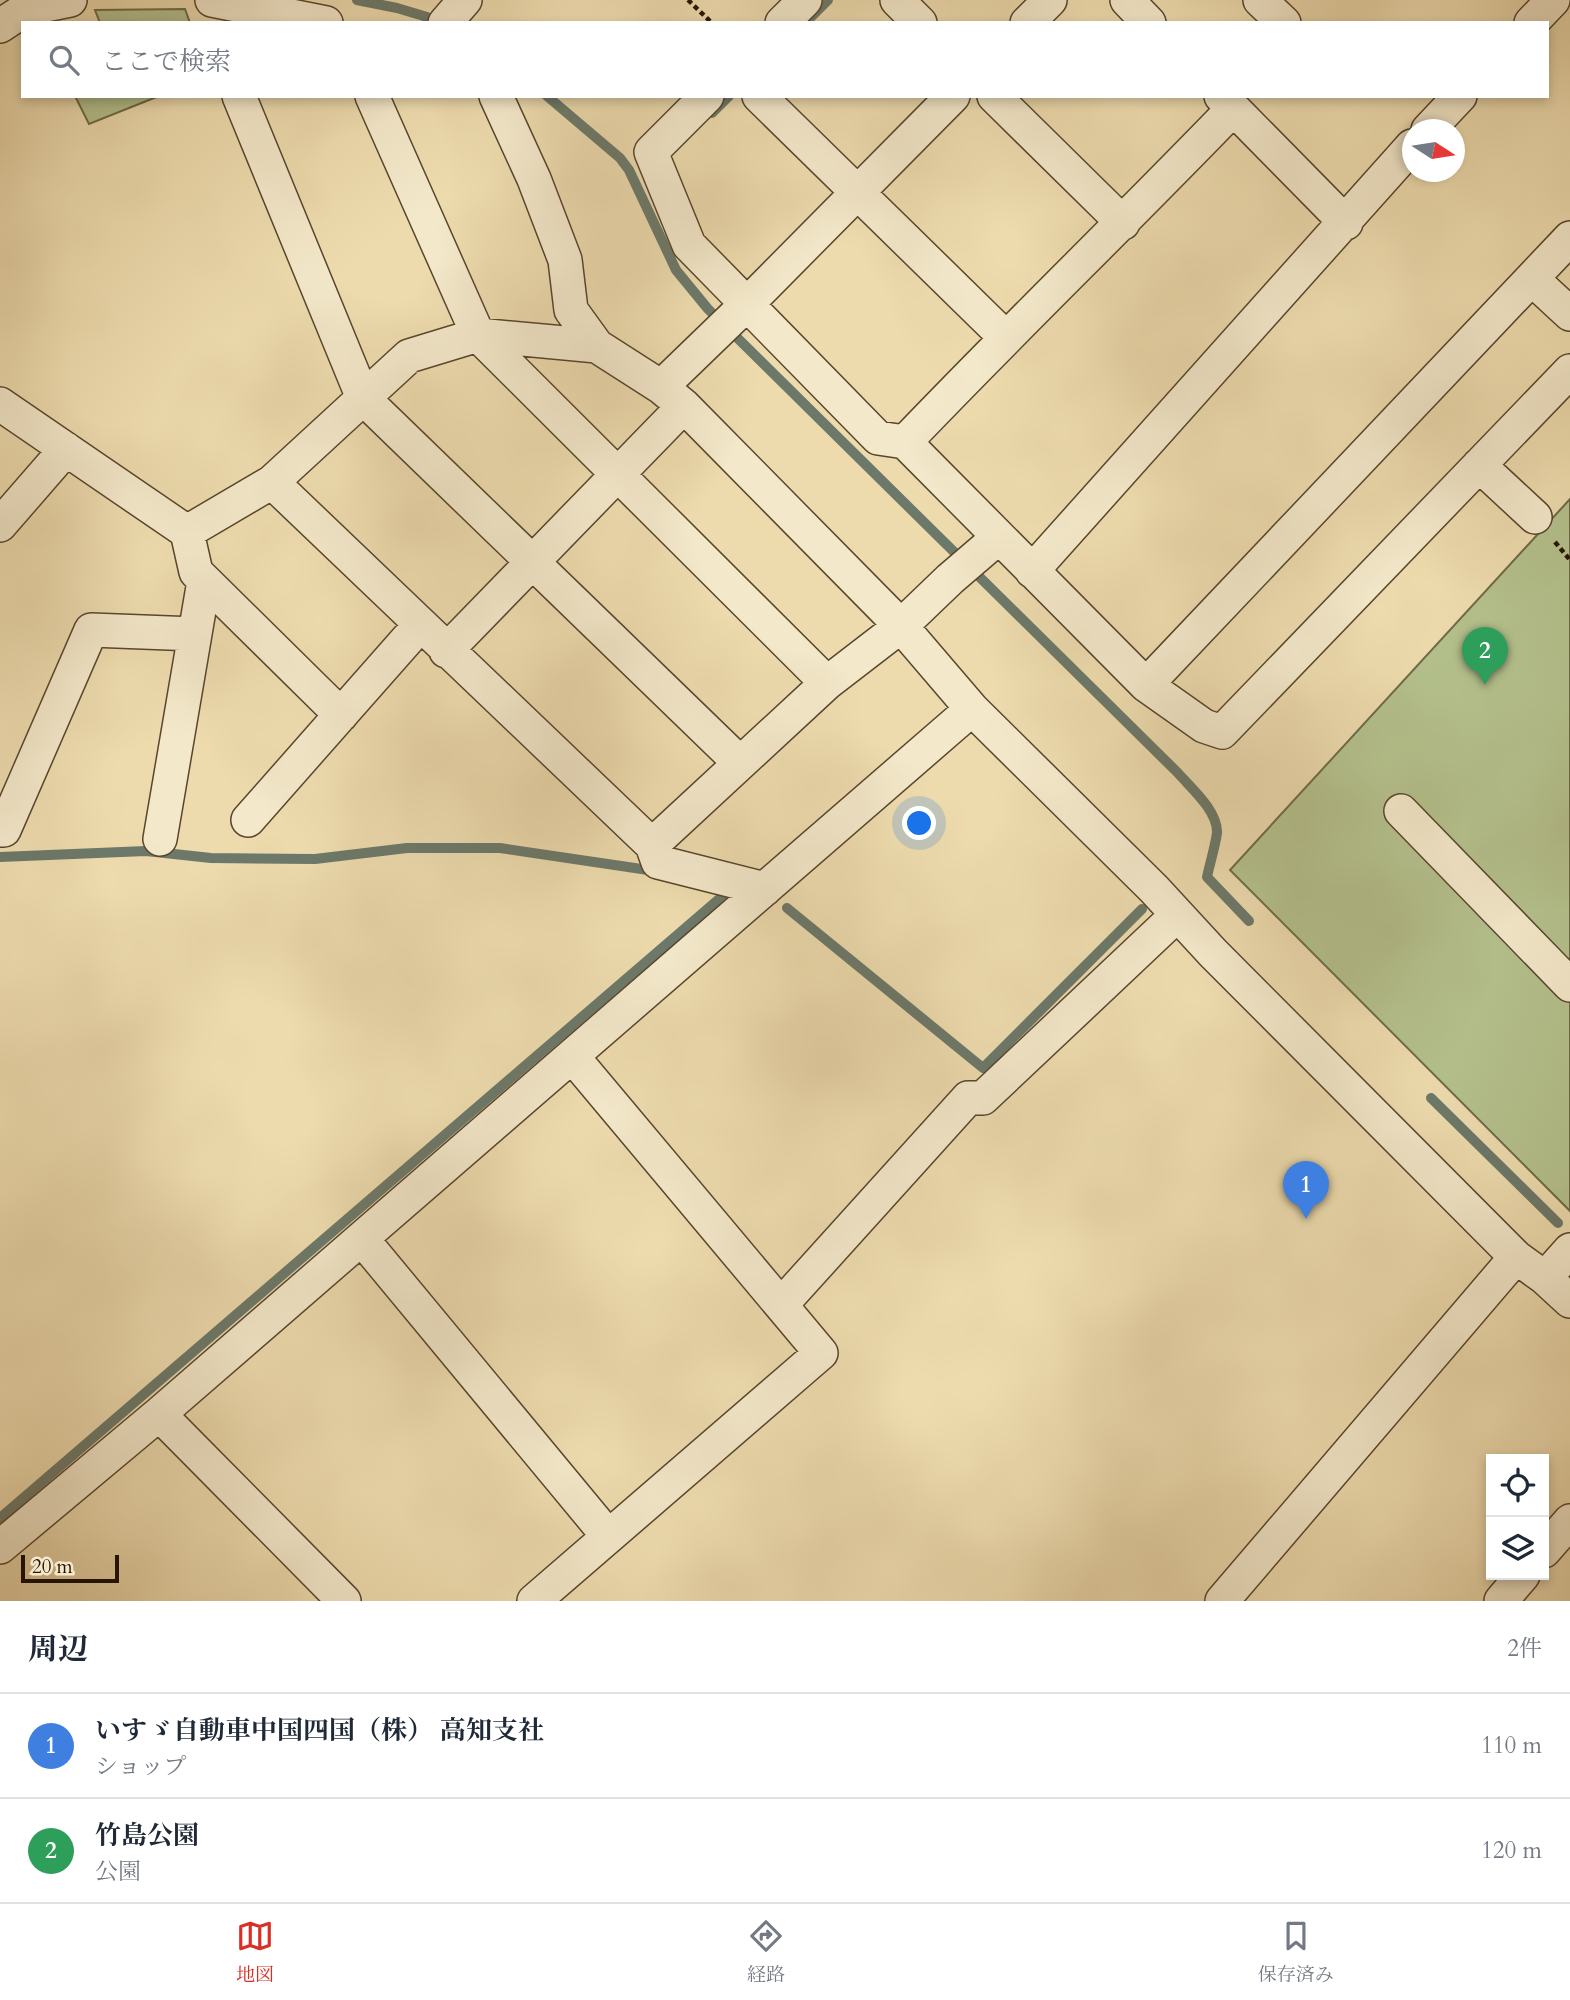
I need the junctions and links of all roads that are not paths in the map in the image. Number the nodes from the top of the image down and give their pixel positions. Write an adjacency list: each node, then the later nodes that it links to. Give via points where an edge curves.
1 (70, 0): 18 (street, via 26,9)
2 (199, 0): 10 (street)
3 (212, 0): 11 (street)
4 (465, 0): 12 (street)
5 (805, 0): 13 (street)
6 (897, 0): 14 (street)
7 (1050, 0): 15 (street)
8 (1127, 0): 16 (street)
9 (1553, 0): 17 (street)
10 (207, 21)
11 (316, 21)
12 (447, 21)
13 (784, 21)
14 (918, 21)
15 (1029, 21)
16 (1147, 21)
17 (1533, 21)
18 (0, 26)
19 (240, 98): 42 (street)
20 (373, 98): 37 (street)
21 (497, 98): 39 (street, via 565,260 571,310)
22 (705, 98): 35 (street, via 651,152 689,245)
23 (761, 98): 30 (street)
24 (951, 98): 30 (street)
25 (996, 98): 31 (street)
26 (1458, 98): 28 (street)
27 (1227, 103): 31 (street); 32 (street)
28 (1438, 119)
29 (1402, 158): 32 (street)
30 (857, 191): 35 (street); 38 (street)
31 (1123, 223): 38 (street)
32 (1346, 223): 54 (street)
33 (1570, 237): 34 (street)
34 (1532, 279): 36 (street); 61 (street)
35 (745, 306): 41 (street, via 702,346); 44 (street, via 878,438)
36 (1570, 314)
37 (478, 335): 39 (street); 42 (street, via 409,356); 47 (street)
38 (1005, 337): 44 (street)
39 (597, 346): 41 (street)
40 (1570, 371): 46 (street)
41 (673, 396): 47 (street); 57 (street)
42 (363, 398): 48 (street); 53 (street)
43 (0, 404): 45 (street)
44 (905, 442): 52 (street)
45 (66, 449): 50 (street); 51 (street)
46 (1479, 465): 49 (street); 61 (street, via 1222,732 1204,726)
47 (618, 474): 53 (street); 60 (street)
48 (272, 482): 51 (street); 56 (street)
49 (1535, 517)
50 (0, 525)
51 (187, 532): 55 (street, via 196,572)
52 (992, 543): 54 (street); 57 (street)
53 (532, 562): 59 (street); 64 (street)
54 (1032, 571): 61 (street)
55 (204, 581): 58 (street); 63 (street)
56 (419, 625): 59 (street); 63 (street)
57 (901, 626): 60 (street); 62 (street)
58 (195, 634): 67 (street, via 91,630 4,830); 68 (street)
59 (446, 651): 69 (street)
60 (827, 683): 64 (street)
61 (1146, 685)
62 (972, 709): 70 (street); 71 (street)
63 (341, 715): 66 (street)
64 (740, 763): 69 (street)
65 (1401, 811): 72 (street)
66 (248, 820)
67 (0, 830)
68 (160, 839)
69 (652, 845): 70 (street, via 658,862)
70 (765, 888): 73 (street)
71 (1177, 915): 76 (street); 79 (street, via 983,1098 968,1098)
72 (1570, 985)
73 (572, 1056): 74 (street); 79 (street)
74 (362, 1239): 80 (street); 82 (street)
75 (1570, 1250): 77 (street)
76 (1516, 1257): 77 (street); 88 (street)
77 (1545, 1278): 78 (street)
78 (1570, 1301)
79 (781, 1305): 82 (street, via 821,1353)
80 (159, 1414): 84 (street); 86 (street)
81 (1570, 1521): 83 (street)
82 (608, 1536): 87 (street)
83 (1549, 1545)
84 (0, 1547)
85 (1520, 1580): 89 (street)
86 (344, 1601)
87 (534, 1601)
88 (1222, 1601)
89 (1501, 1601)

